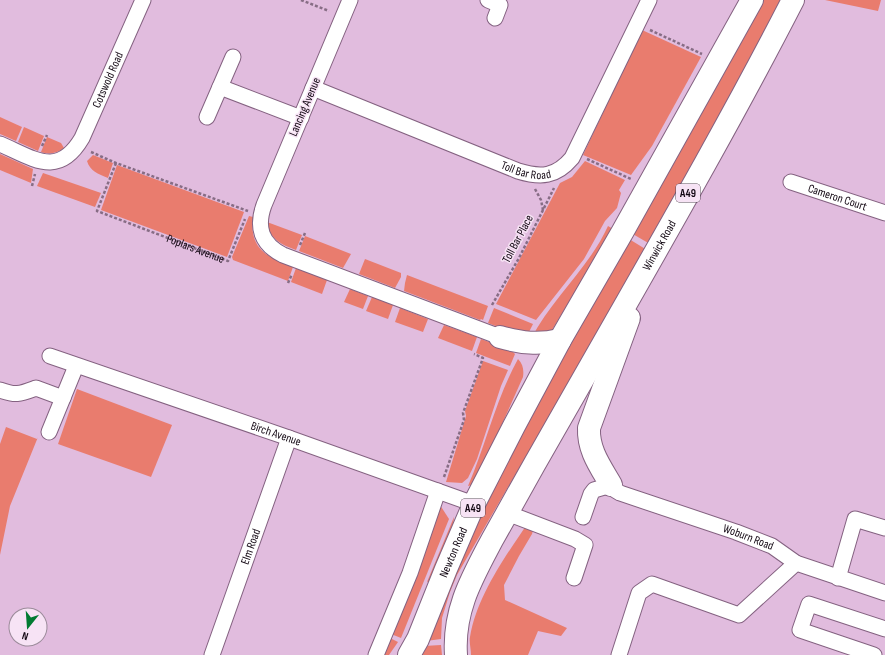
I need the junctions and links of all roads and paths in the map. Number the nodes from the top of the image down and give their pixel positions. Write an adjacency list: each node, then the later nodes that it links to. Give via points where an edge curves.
1 (143, 0): 18 (street, Cotswold Road, via 77,147 68,156 56,162 45,162)
2 (301, 0): 8 (path)
3 (350, 0): 8 (street, Lancing Avenue)
4 (488, 0): 9 (street, via 500,5)
5 (649, 0): 10 (street, Toll Bar Road)
6 (752, 0): 12 (highway, A49)
7 (793, 0): 29 (highway, Winwick Road / A49)
8 (343, 17): 14 (street, Lancing Avenue)
9 (495, 18)
10 (637, 24): 12 (path, via 704,55 710,52); 21 (street, Toll Bar Road)
11 (233, 57): 13 (street)
12 (720, 58): 32 (highway, A49)
13 (220, 87): 15 (street); 16 (street)
14 (314, 88): 16 (street, Lancing Avenue); 21 (street, Toll Bar Road, via 525,173 541,176 554,172 567,164)
15 (207, 117)
16 (301, 118): 31 (street, Lancing Avenue, via 261,215 262,235 269,246 276,251)
17 (47, 135): 19 (path)
18 (0, 144)
19 (40, 150)
20 (91, 152): 22 (path, Poplars Avenue)
21 (575, 154): 24 (path)
22 (116, 163): 22 (path, Poplars Avenue, via 248,211 228,261 97,211)
23 (36, 169): 26 (path)
24 (632, 179)
25 (791, 182): 28 (street, Cameron Court)
26 (32, 186)
27 (555, 187): 30 (path, Toll Bar Place)
28 (885, 213)
29 (648, 266): 40 (highway, via 589,428 592,452); 43 (highway, Winwick Road / A49)
30 (492, 305)
31 (500, 337): 32 (highway, via 537,344)
32 (560, 340): 42 (highway, Newton Road / A49)
33 (474, 354): 41 (path, via 483,358 463,413 464,420)
34 (50, 356): 35 (street, Birch Avenue)
35 (76, 366): 37 (street); 39 (street, Birch Avenue)
36 (0, 390): 37 (street, via 19,394 36,388)
37 (63, 398): 38 (street)
38 (49, 432)
39 (289, 438): 41 (street, Birch Avenue); 51 (street, Elm Road)
40 (611, 485): 44 (street, via 594,490); 46 (street, Woburn Road, via 620,493 772,546)
41 (438, 490): 42 (street, Birch Avenue); 52 (street, via 410,573)
42 (474, 504): 53 (highway, Newton Road / A49)
43 (507, 513): 47 (street, via 585,544); 54 (highway, A49, via 464,595 456,631)
44 (583, 517)
45 (885, 528): 48 (street, via 855,519)
46 (796, 563): 48 (street, Woburn Road); 55 (street, via 739,615 652,584 639,593)
47 (574, 578)
48 (838, 578): 49 (street, Woburn Road)
49 (885, 594)
50 (885, 629): 56 (street, via 809,604 800,630)
51 (212, 655)
52 (376, 655)
53 (409, 655)
54 (456, 655)
55 (619, 655)
56 (874, 655)

